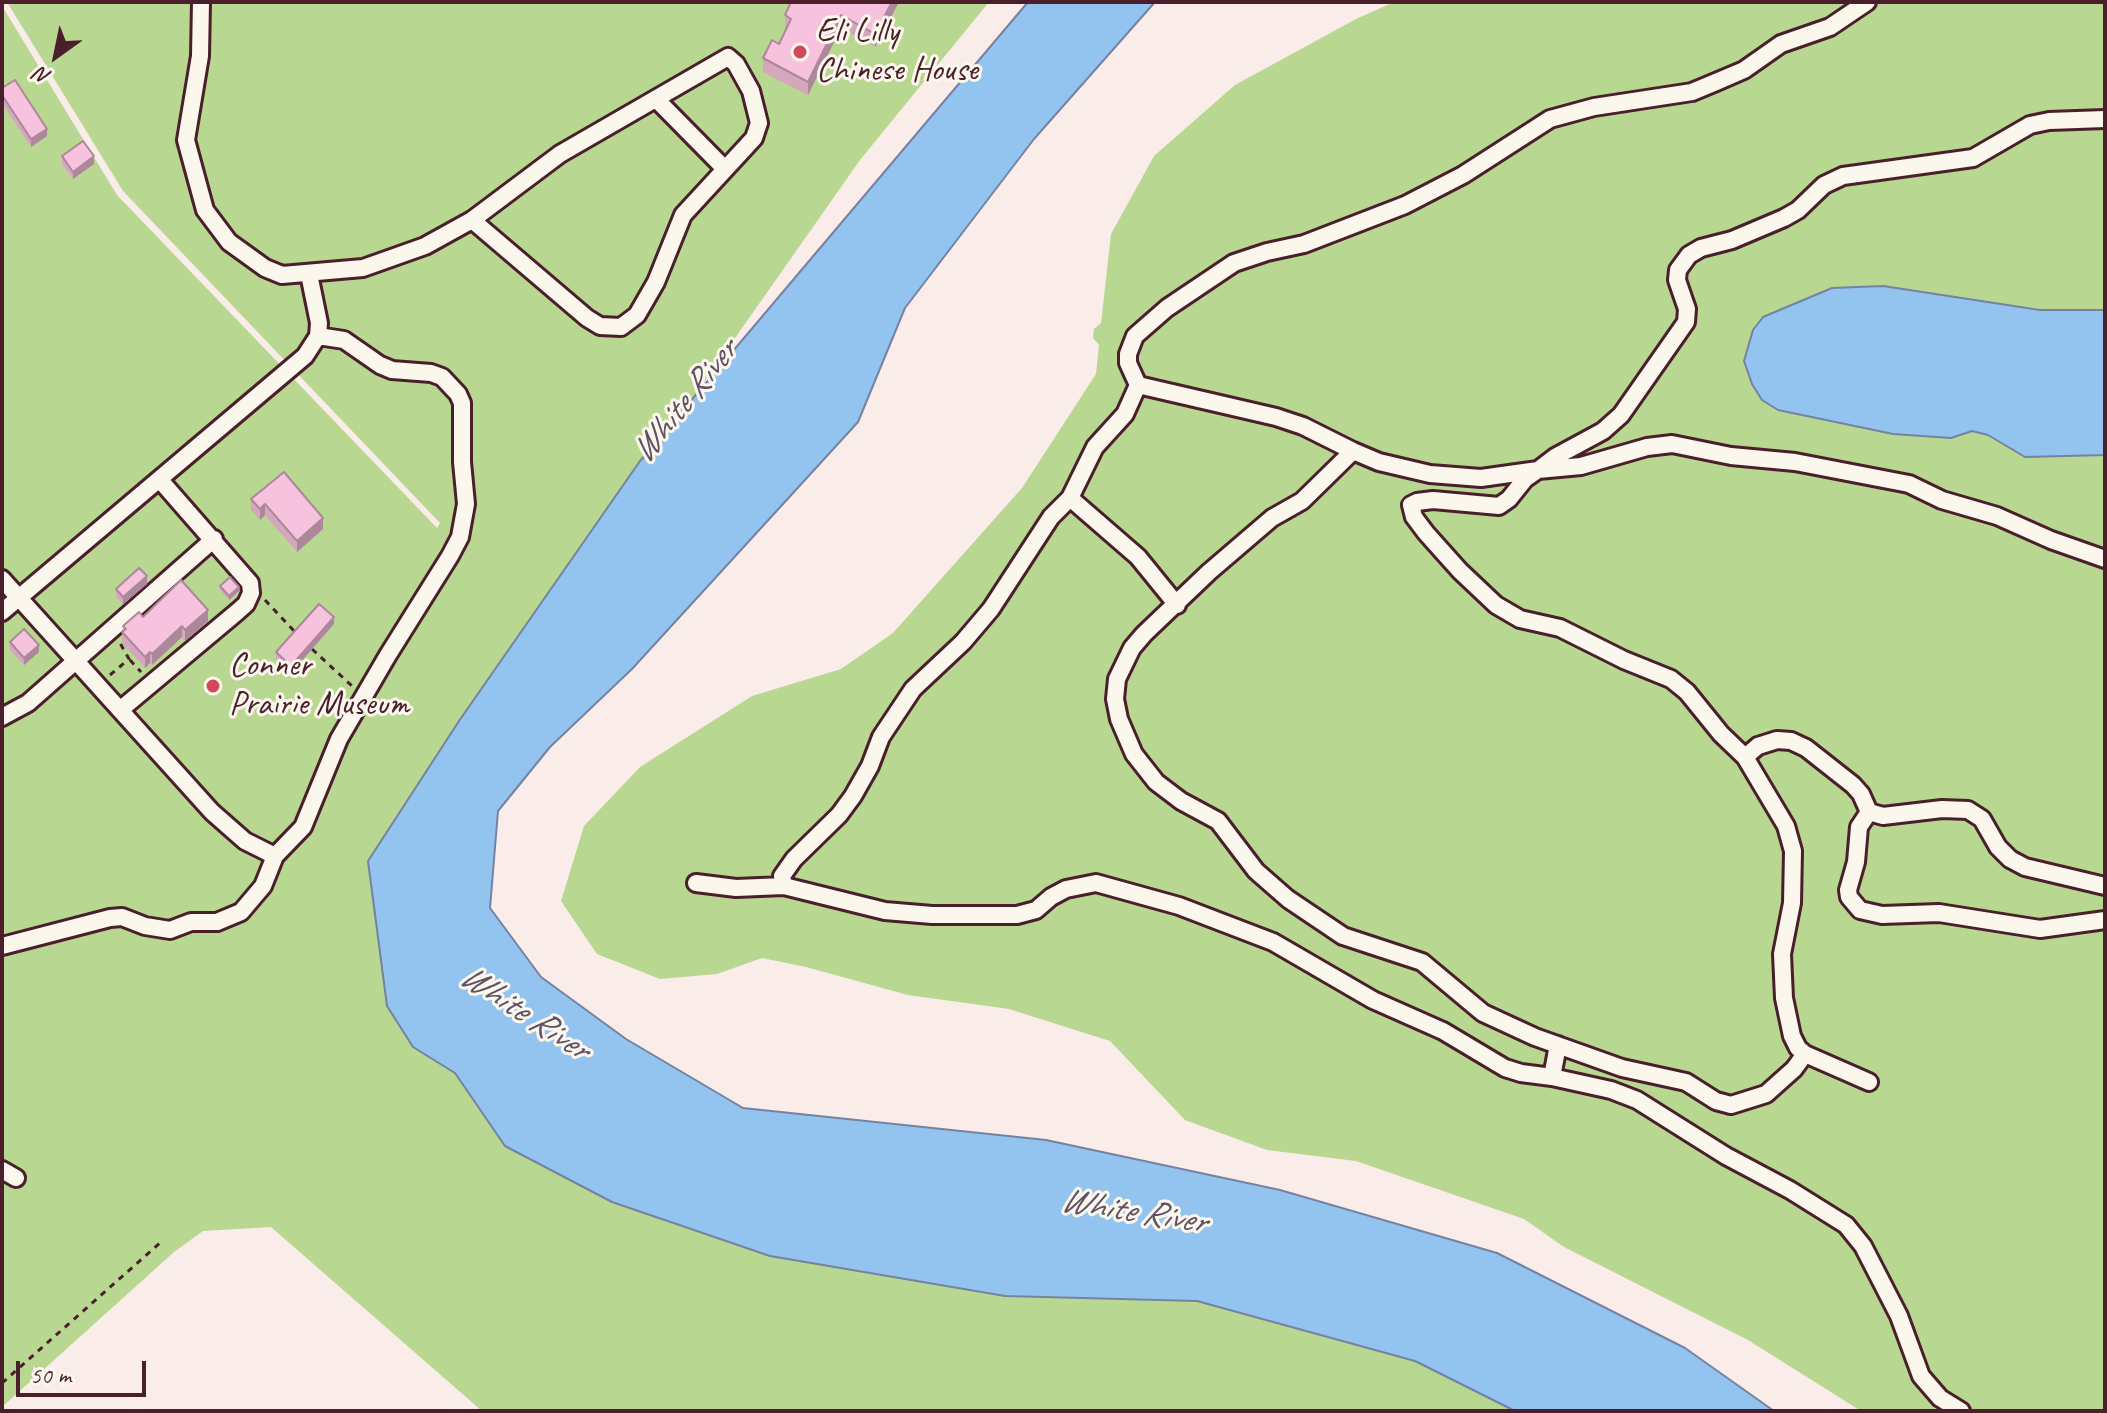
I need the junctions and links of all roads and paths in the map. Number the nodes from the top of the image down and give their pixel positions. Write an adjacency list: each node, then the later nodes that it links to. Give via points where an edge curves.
1 (201, 2): 7 (lane, via 200,56 186,140 205,210 229,242 265,268 282,275)
2 (1867, 2): 9 (lane, via 1830,27 1781,44 1716,82 1673,96 1550,119 1405,205 1304,244 1234,263 1135,336 1128,363)
3 (656, 99): 5 (lane); 5 (lane, via 728,57 736,64 751,91 759,123 754,138); 6 (lane, via 560,154)
4 (2105, 119): 11 (lane, via 2030,125 1973,158 1843,176 1784,218 1689,255 1678,270 1687,309 1679,335 1621,415)
5 (725, 169): 6 (lane, via 683,215 656,282 637,315 621,327 600,326 587,318)
6 (472, 220): 7 (lane, via 425,246 363,268)
7 (309, 274): 8 (lane)
8 (318, 336): 12 (lane, via 294,367); 26 (lane, via 344,340 392,370 442,377 462,403 466,504 460,537)
9 (1138, 385): 10 (lane, via 1276,417); 13 (lane, via 1125,414 1095,447)
10 (1353, 451): 11 (lane, via 1447,476 1481,478); 19 (lane, via 1302,501 1272,518)
11 (1538, 470): 15 (lane, via 1581,466 1664,443 1795,462 1909,484); 29 (lane, via 1499,506 1433,500 1417,502 1411,510 1443,552 1496,605 1671,679)
12 (160, 480): 14 (lane); 18 (lane)
13 (1070, 498): 19 (lane, via 1138,557); 33 (lane, via 1051,517 982,620 913,689 881,737 853,796 794,859 782,876)
14 (214, 539): 17 (lane); 24 (lane)
15 (2105, 559)
16 (2, 579): 18 (lane)
17 (250, 583): 21 (path); 27 (lane, via 246,604)
18 (19, 598): 20 (lane); 24 (lane)
19 (1177, 605): 37 (lane, via 1132,648 1117,679 1119,719 1145,772 1168,793 1218,821 1263,877 1330,928 1422,962 1483,1013)
20 (2, 612)
21 (298, 635)
22 (120, 636): 25 (path, via 129,659)
23 (312, 649): 26 (path)
24 (74, 660): 25 (lane); 28 (lane, via 28,703)
25 (98, 686): 27 (lane)
26 (364, 697): 31 (lane, via 339,739 303,827)
27 (120, 710): 31 (lane, via 235,834)
28 (2, 717)
29 (1745, 757): 30 (lane, via 1769,741 1797,744 1853,785); 38 (lane, via 1786,826 1793,851 1782,974 1792,1036)
30 (1869, 812): 34 (lane, via 1883,816 1968,810 1982,819 2010,859); 35 (lane, via 1859,827 1848,890 1860,910 1882,915 1939,913 2040,929)
31 (275, 856): 36 (lane, via 263,886 228,919 160,930 122,917)
32 (696, 883): 33 (lane)
33 (784, 886): 39 (lane, via 885,911 1017,915 1036,910 1066,889 1096,883 1179,906 1273,942 1505,1068)
34 (2105, 886)
35 (2105, 920)
36 (2, 946)
37 (1558, 1045): 38 (lane, via 1638,1073 1686,1082 1731,1105 1766,1094); 39 (lane)
38 (1805, 1054): 40 (lane)
39 (1552, 1077): 43 (lane, via 1611,1090 1647,1105 1846,1225 1863,1246 1899,1316 1921,1376 1940,1398)
40 (1869, 1082)
41 (161, 1242): 42 (path)
42 (2, 1383)
43 (1961, 1411)

